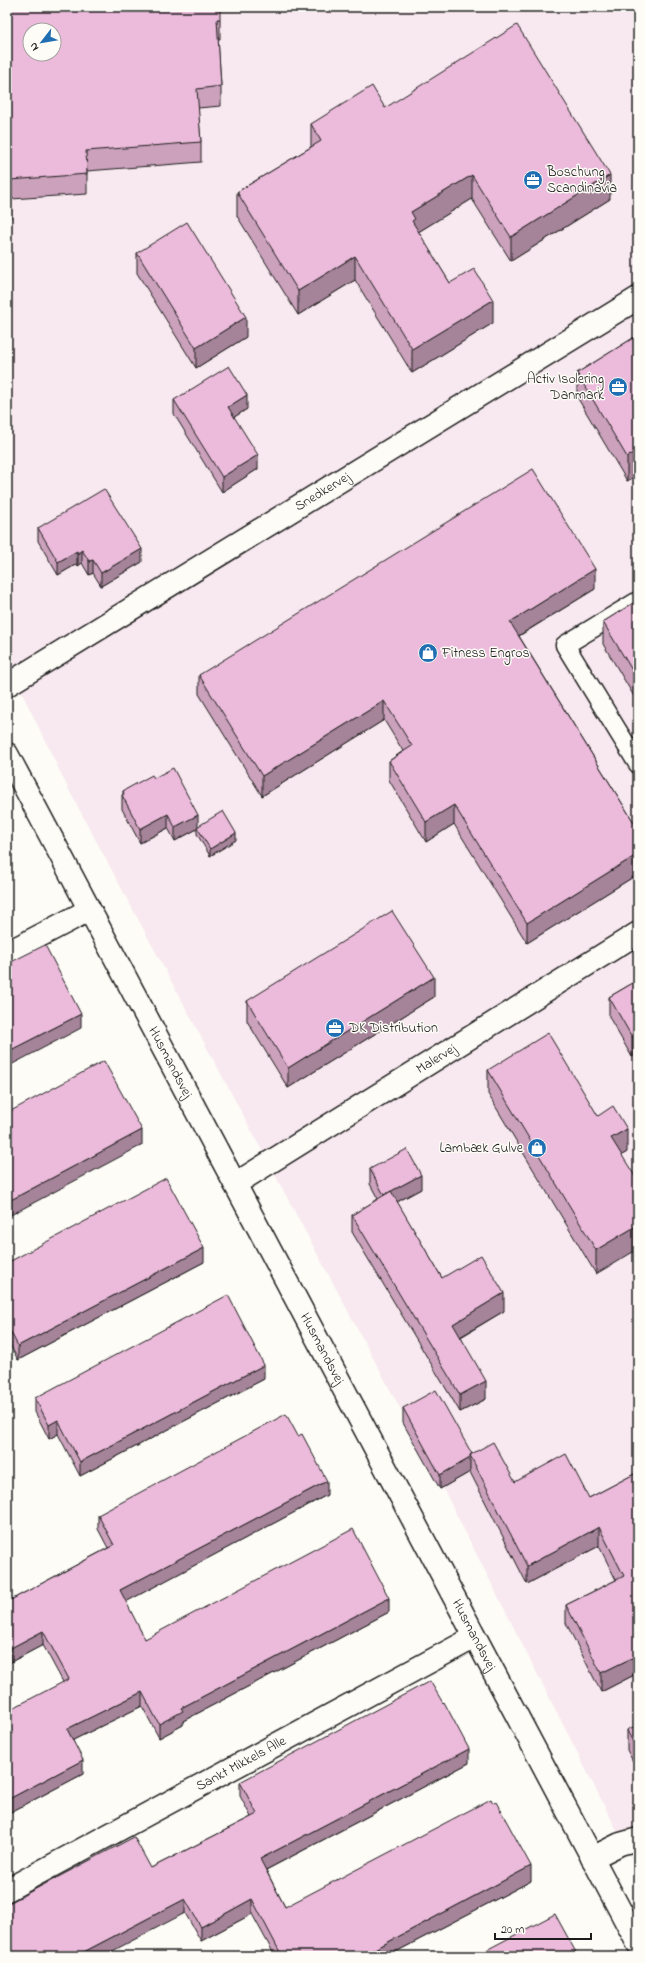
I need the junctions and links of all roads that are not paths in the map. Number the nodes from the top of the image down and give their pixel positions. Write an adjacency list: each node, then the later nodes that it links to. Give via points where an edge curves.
1 (638, 298): 3 (street, Snedkervej)
2 (638, 601): 5 (lane, via 565,645)
3 (7, 686)
4 (7, 754): 6 (street, Husmandsvej)
5 (638, 764)
6 (89, 910): 8 (street); 9 (street, Husmandsvej)
7 (638, 933): 9 (street, Malervej)
8 (7, 953)
9 (235, 1184): 10 (street, Husmandsvej)
10 (475, 1637): 12 (street, Husmandsvej); 13 (street, Sankt Mikkels Alle)
11 (638, 1839): 12 (street, via 620,1844)
12 (592, 1858): 14 (street, Husmandsvej)
13 (7, 1890)
14 (638, 1944)

